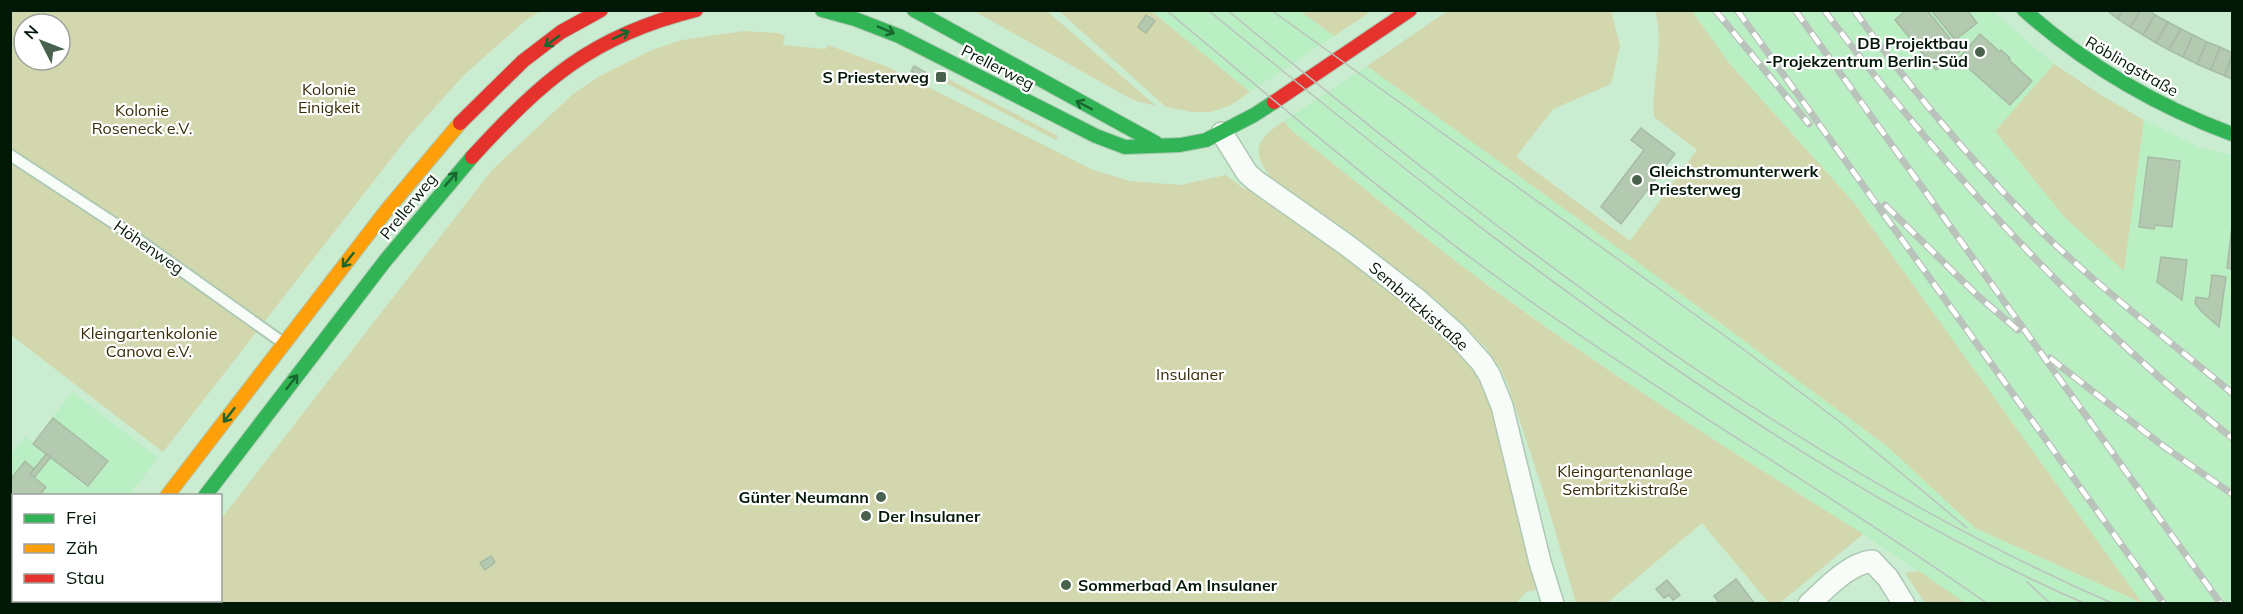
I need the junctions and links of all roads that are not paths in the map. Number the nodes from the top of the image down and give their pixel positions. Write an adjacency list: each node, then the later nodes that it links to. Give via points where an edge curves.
1 (602, 10): 11 (main road, Prellerweg, one-way to 11, via 532,55 468,116 406,186)
2 (696, 10): 13 (main road, Prellerweg, one-way to 2, via 419,217 530,96 573,62 614,38)
3 (822, 10): 9 (main road, Prellerweg, one-way to 9, via 899,36 1111,142 1125,147)
4 (914, 10): 9 (main road, Prellerweg, one-way to 4)
5 (1410, 10): 7 (main road, Prellerweg)
6 (2024, 10): 8 (main road, Röblingstraße, via 2106,73 2147,97)
7 (1222, 133): 9 (main road, Prellerweg, via 1195,143); 14 (street, Sembritzkistraße, via 1256,181 1418,300 1482,363 1502,406)
8 (2232, 134)
9 (1160, 145)
10 (10, 155): 11 (lane, Höhenweg, via 126,231)
11 (284, 344): 12 (main road, Prellerweg, one-way to 12)
12 (168, 494)
13 (206, 494)
14 (1553, 603)
15 (1809, 603): 16 (street, via 1852,568 1872,561)
16 (1904, 603)

